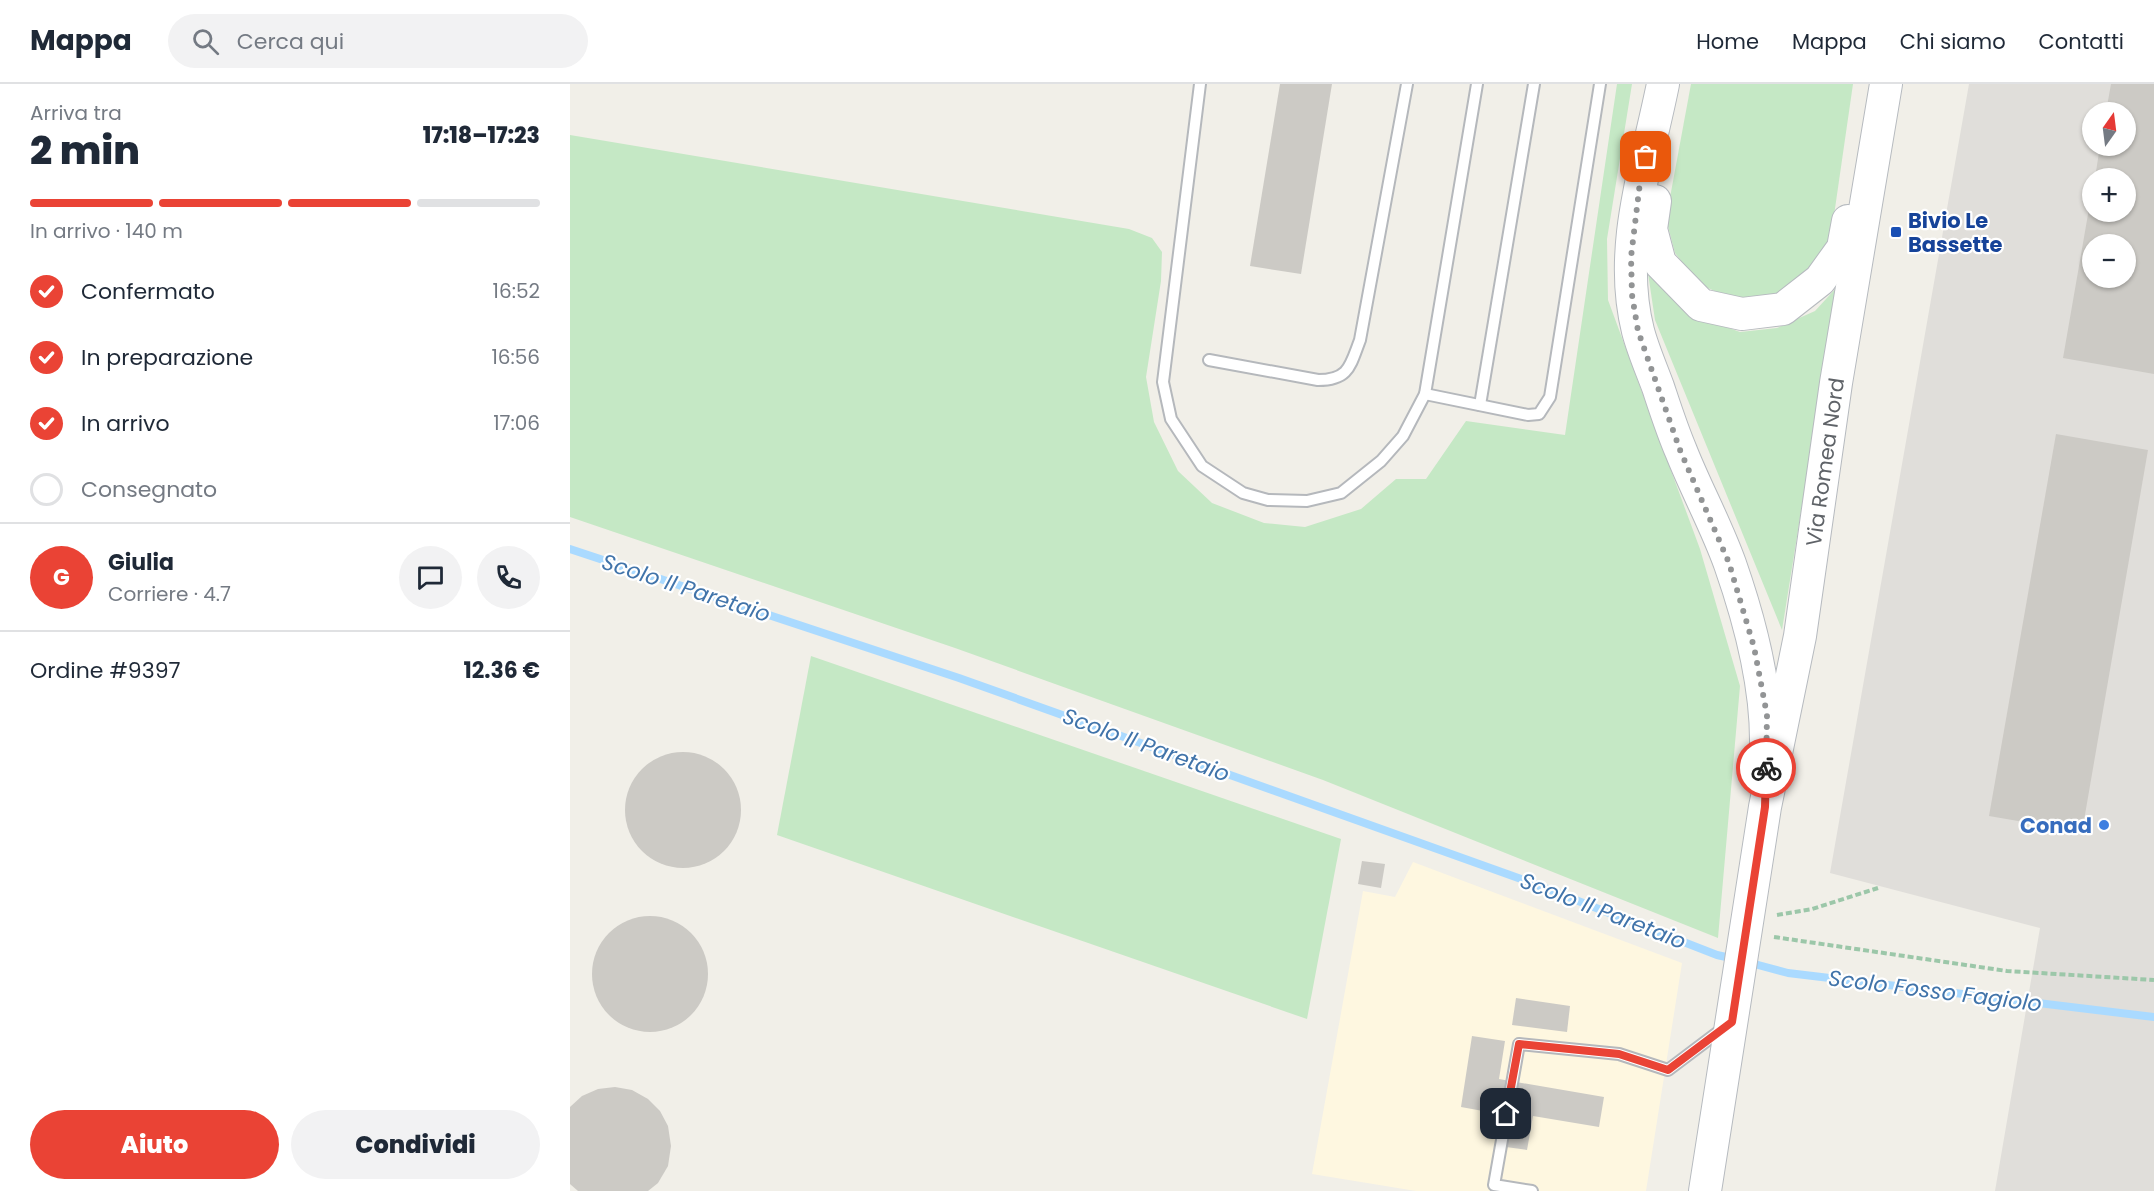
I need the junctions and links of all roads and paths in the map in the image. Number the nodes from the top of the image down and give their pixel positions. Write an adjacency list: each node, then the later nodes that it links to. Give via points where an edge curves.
1 (1200, 84): 10 (lane, via 1163,382 1171,419 1202,466 1243,493 1268,501 1307,501 1341,493 1381,461 1403,436)
2 (1407, 84): 9 (lane, via 1360,340 1350,369 1335,380 1318,380)
3 (1477, 84): 10 (lane)
4 (1534, 84): 11 (lane)
5 (1600, 84): 11 (lane, via 1550,397 1539,414)
6 (1663, 84): 8 (main road, Via Romea Nord)
7 (1884, 93): 8 (main road, Via Romea Nord, via 1843,248 1820,280 1783,309 1742,314 1701,305 1660,263 1651,229 1659,173); 12 (main road, Via Romea Nord, via 1836,383 1800,636)
8 (1655, 125): 12 (main road, Via Romea Nord, via 1641,174 1631,257 1636,322 1680,450 1729,563 1754,647 1767,715)
9 (1209, 360)
10 (1425, 394): 11 (lane)
11 (1480, 405)
12 (1765, 807): 14 (main road, Via Romea Nord)
13 (1878, 888): 14 (path, via 1812,909)
14 (1747, 919): 15 (path, via 1775,938 2007,971); 16 (main road, Via Romea Nord)
15 (2154, 980)
16 (1735, 1007): 17 (lane, via 1668,1070 1619,1054 1519,1044 1494,1185); 18 (main road, Via Romea Nord)
17 (1532, 1191)
18 (1705, 1191)

